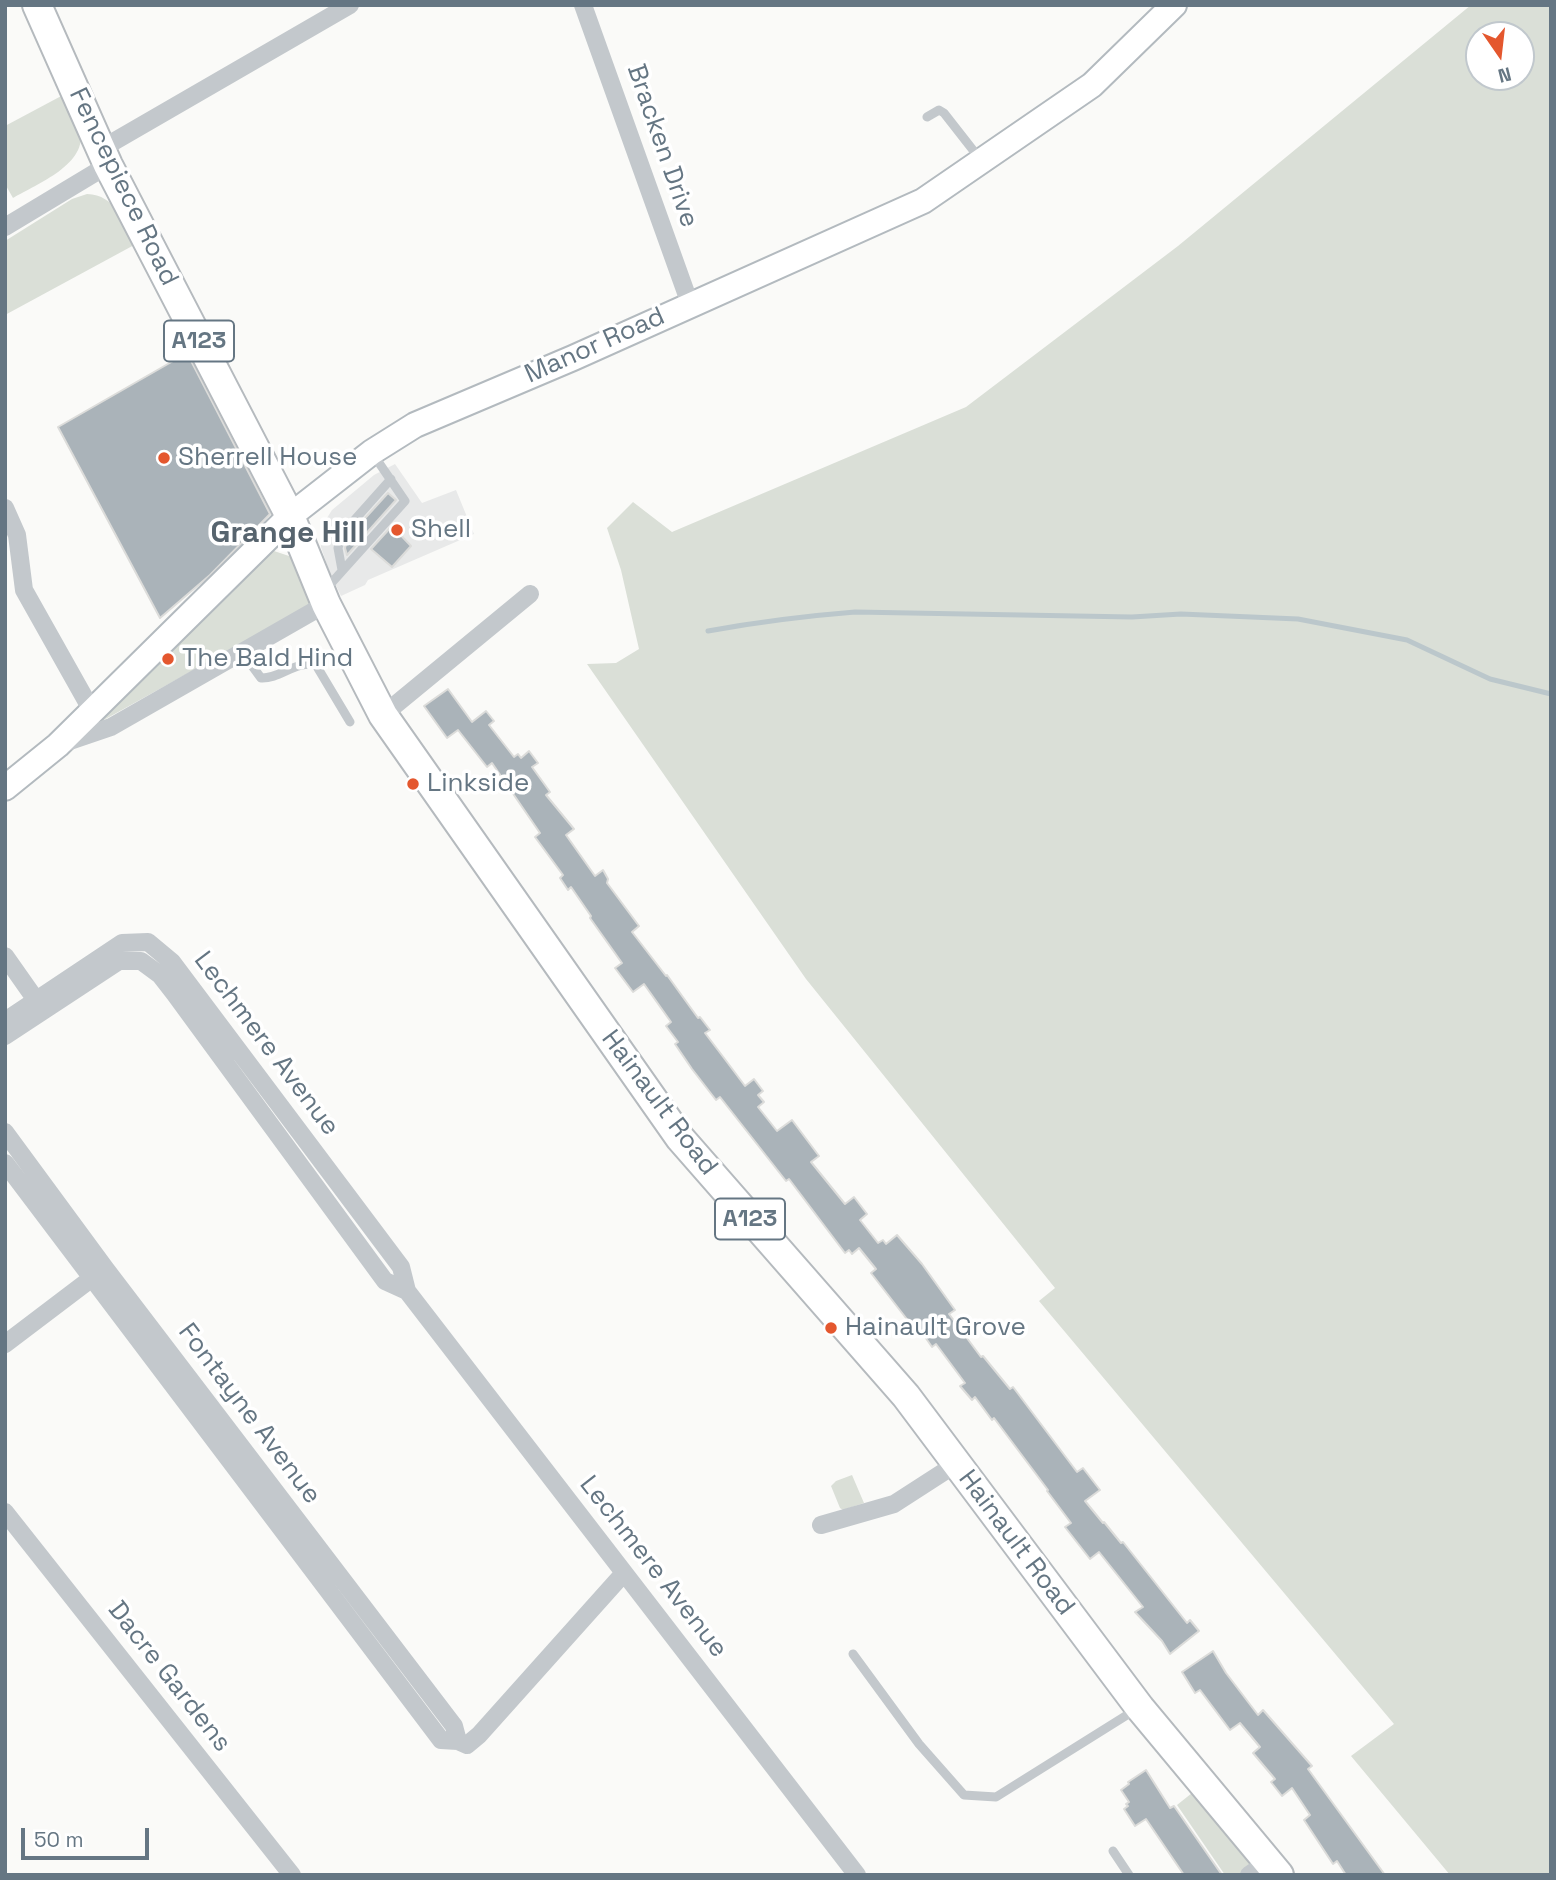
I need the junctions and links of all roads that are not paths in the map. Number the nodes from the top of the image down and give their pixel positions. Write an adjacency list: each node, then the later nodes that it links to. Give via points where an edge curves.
1 (37, 5): 6 (main road, Fencepiece Road / A123)
2 (350, 5): 6 (street)
3 (583, 5): 9 (street, Bracken Drive)
4 (1174, 5): 7 (main road, Manor Road, via 1092,85)
5 (927, 117): 7 (lane, via 939,110 944,113)
6 (105, 157): 8 (street); 13 (main road, Fencepiece Road / A123)
7 (981, 161): 9 (main road, Manor Road, via 923,201)
8 (5, 227)
9 (690, 304): 10 (main road, Manor Road, via 415,425)
10 (372, 452): 11 (lane); 13 (main road, Manor Road)
11 (391, 479): 14 (lane, via 342,534 338,548); 14 (lane, via 405,501)
12 (5, 508): 18 (street, via 17,535 24,590)
13 (290, 516): 16 (main road, Hainault Road / A123); 18 (main road, Manor Road)
14 (342, 570): 16 (lane)
15 (530, 594): 19 (street)
16 (325, 599): 17 (street, Manor Road); 19 (main road, Hainault Road / A123)
17 (242, 652): 20 (lane, via 261,678 303,664 316,665); 21 (street, Manor Road, via 111,727)
18 (92, 711): 21 (main road, Manor Road)
19 (383, 715): 35 (main road, Hainault Road / A123, via 680,1138 905,1396)
20 (350, 722)
21 (58, 745): 22 (main road, Manor Road)
22 (5, 788)
23 (5, 956): 25 (street)
24 (181, 988): 25 (street, Lechmere Avenue, via 172,962 148,942 121,943); 28 (street, Lechmere Avenue); 30 (street, Lechmere Avenue)
25 (40, 1006): 26 (street); 27 (street)
26 (5, 1021)
27 (5, 1036)
28 (294, 1125): 30 (street); 33 (street, Lechmere Avenue, via 401,1267)
29 (5, 1132): 32 (street, Fontayne Avenue)
30 (279, 1137): 33 (street, Lechmere Avenue, via 385,1281)
31 (5, 1163): 32 (street, Fontayne Avenue)
32 (99, 1273): 34 (street); 38 (street, Fontayne Avenue, via 451,1736 467,1745 479,1735)
33 (407, 1291): 38 (street, Lechmere Avenue)
34 (5, 1344)
35 (956, 1464): 37 (street, via 894,1504); 40 (main road, Hainault Road / A123)
36 (5, 1512): 43 (street, Dacre Gardens)
37 (821, 1525)
38 (624, 1573): 44 (street, Lechmere Avenue)
39 (853, 1654): 40 (lane, via 919,1744 964,1795 996,1797)
40 (1139, 1708): 42 (main road, Hainault Road / A123)
41 (1113, 1851): 45 (lane)
42 (1265, 1870)
43 (292, 1875)
44 (857, 1875)
45 (1129, 1875)

